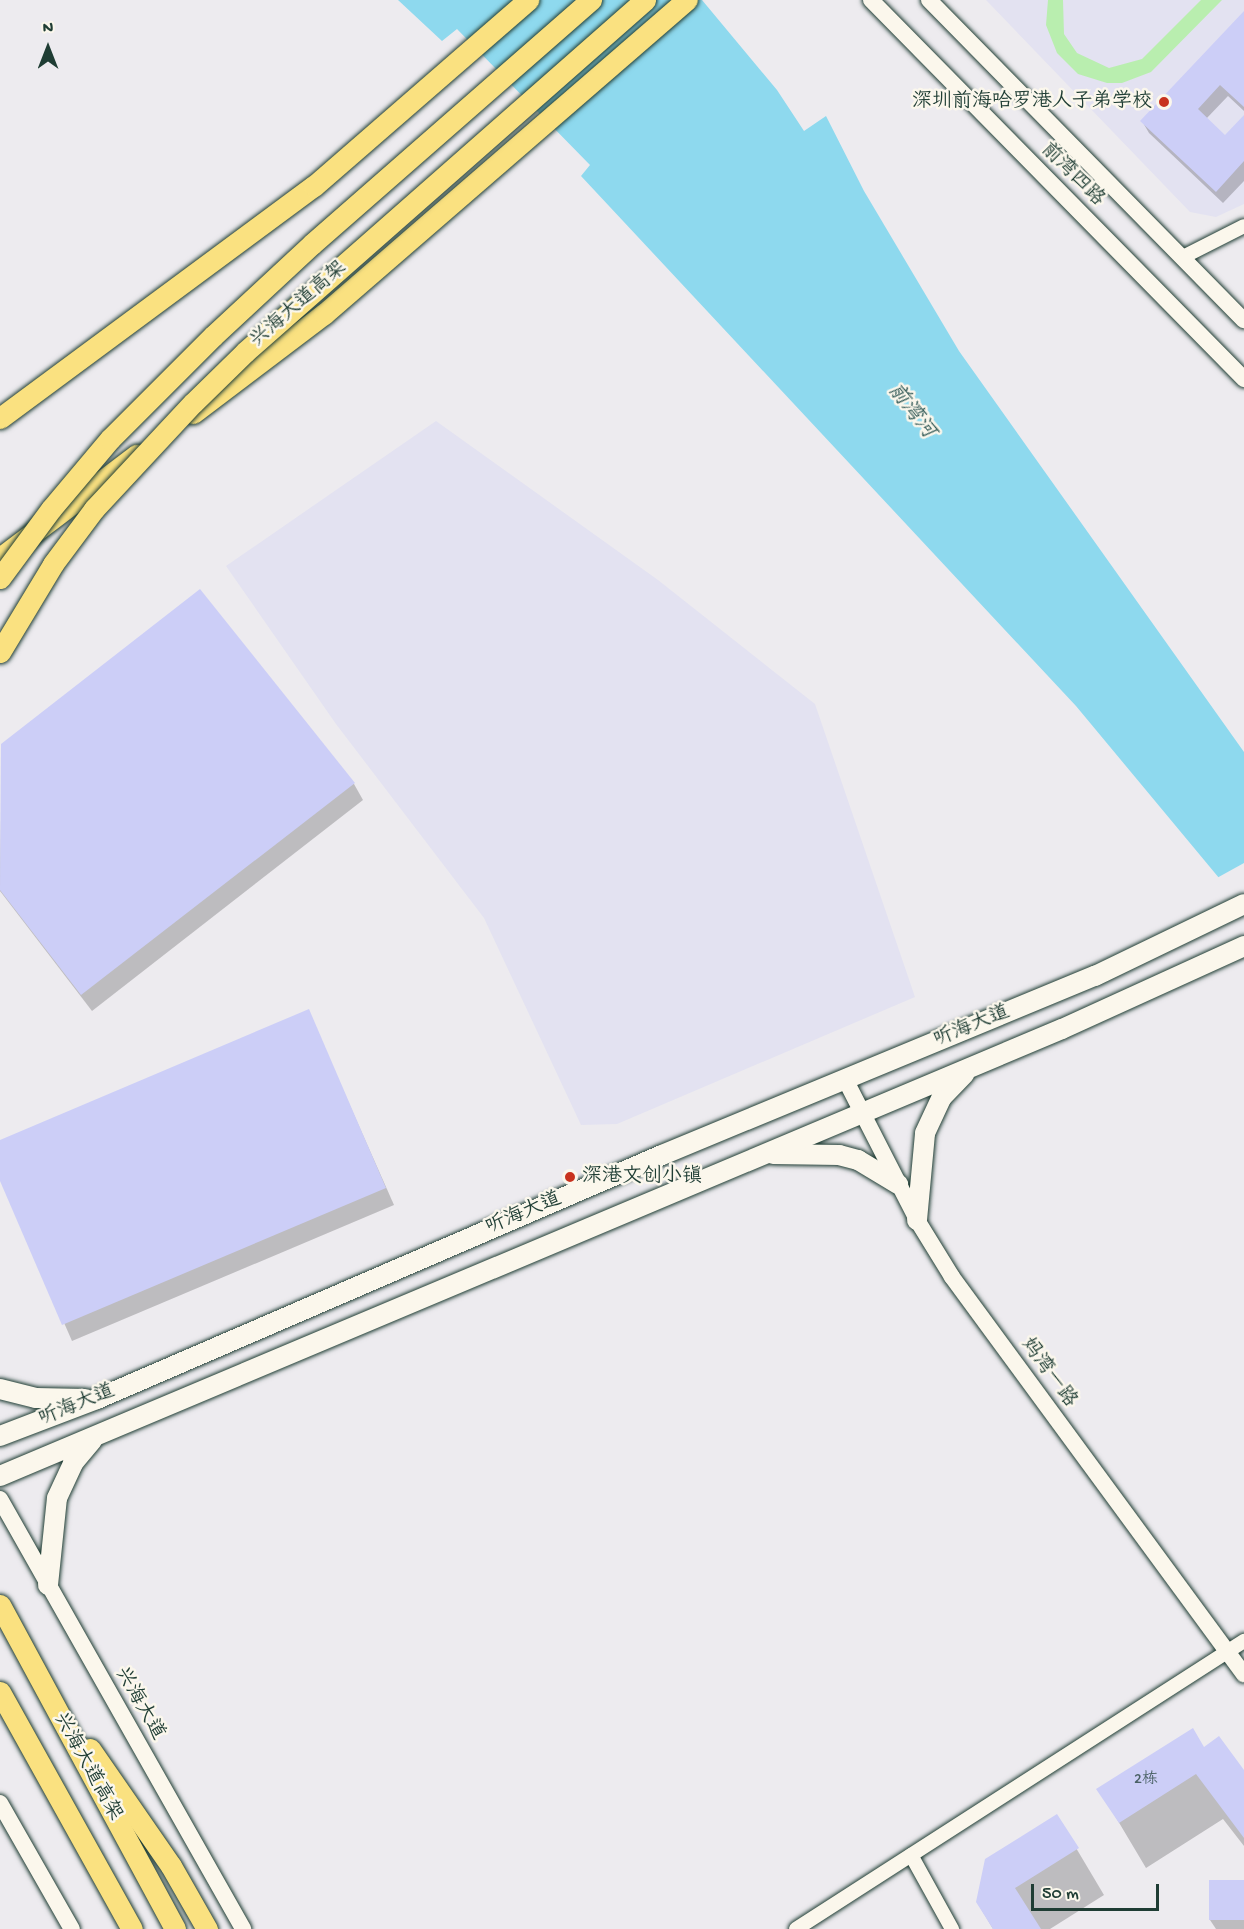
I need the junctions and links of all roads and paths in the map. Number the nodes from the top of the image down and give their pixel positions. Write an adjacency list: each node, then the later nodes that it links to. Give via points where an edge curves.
1 (528, 0): 11 (main road, via 314,186)
2 (591, 0): 13 (main road, 兴海大道高架, bridge, via 213,336 110,440 51,509)
3 (645, 0): 14 (main road, 兴海大道高架, bridge, via 244,352 193,403 94,509 53,564)
4 (687, 0): 12 (main road, via 324,314)
5 (871, 0): 10 (street, 前湾四路)
6 (929, 0): 8 (street, 前湾四路)
7 (1244, 226): 8 (street)
8 (1183, 257): 9 (street, 前湾四路)
9 (1244, 320)
10 (1244, 379)
11 (0, 418)
12 (0, 558)
13 (0, 578)
14 (0, 652)
15 (1244, 904): 18 (main road, 听海大道, via 1095,976)
16 (1244, 946): 17 (main road, 听海大道)
17 (973, 1067): 19 (main road, 听海大道); 22 (main road, via 942,1097 925,1133)
18 (845, 1079): 19 (street, 妈湾一路); 24 (main road, 听海大道)
19 (861, 1113): 20 (main road, 听海大道); 21 (street, 妈湾一路)
20 (758, 1155): 21 (main road, via 839,1155 858,1160); 25 (main road, 听海大道)
21 (898, 1184): 22 (street, 妈湾一路)
22 (917, 1220): 32 (street, 妈湾一路, via 952,1276)
23 (0, 1389): 24 (main road, via 36,1398)
24 (97, 1399): 26 (main road, 听海大道)
25 (98, 1435): 27 (main road, 听海大道); 29 (main road, via 82,1448 57,1498)
26 (0, 1436)
27 (0, 1476)
28 (0, 1498): 29 (street, 兴海大道)
29 (48, 1585): 41 (street, 兴海大道)
30 (4, 1614): 39 (main road, 兴海大道高架); 40 (main road, via 171,1866)
31 (1244, 1641): 32 (street)
32 (1228, 1652): 33 (street, 妈湾一路); 36 (street)
33 (1244, 1674)
34 (0, 1692): 38 (main road, 兴海大道高架)
35 (0, 1803): 37 (street)
36 (911, 1855): 42 (street); 43 (street)
37 (72, 1929)
38 (132, 1929)
39 (176, 1929)
40 (207, 1929)
41 (243, 1929)
42 (796, 1929)
43 (952, 1929)

